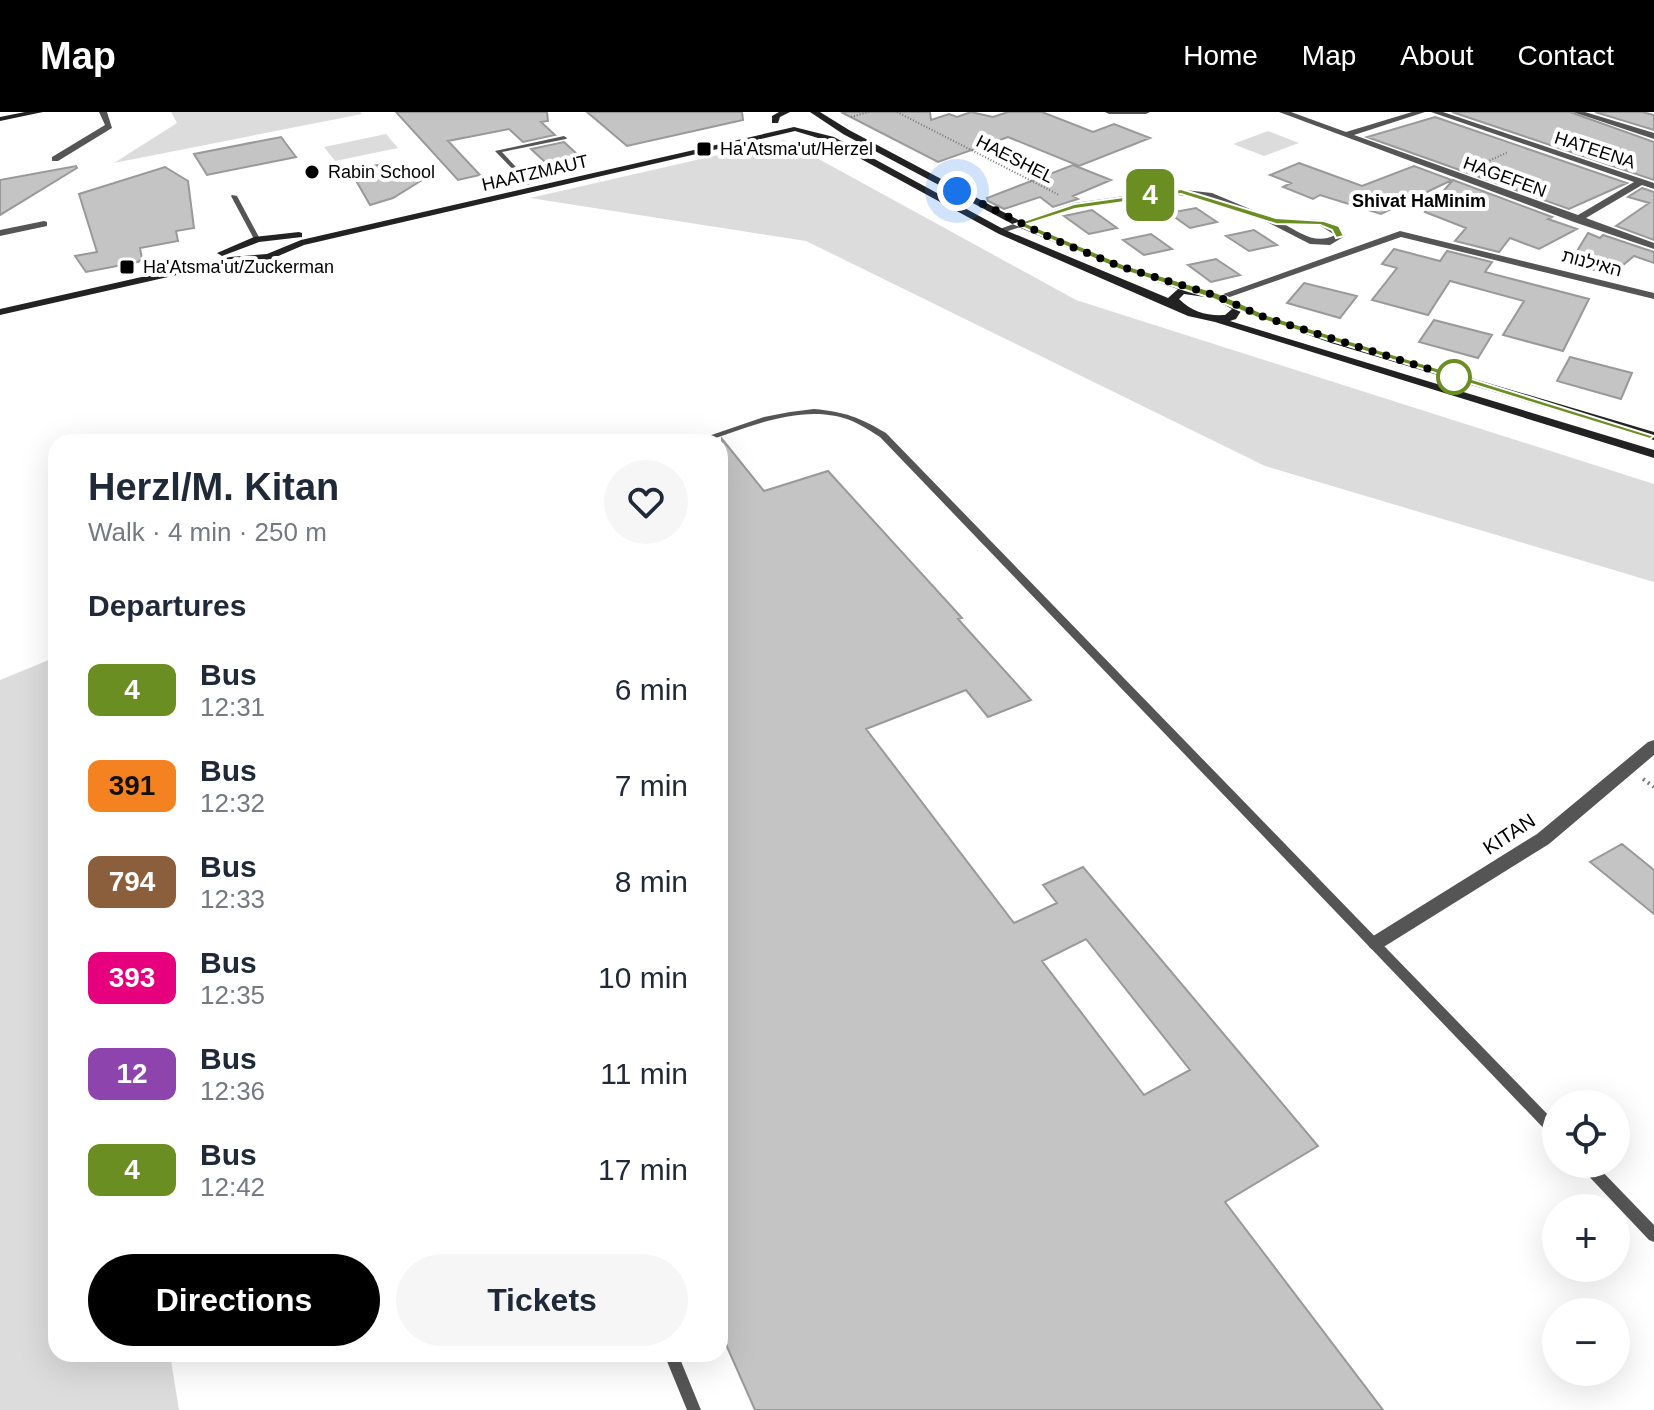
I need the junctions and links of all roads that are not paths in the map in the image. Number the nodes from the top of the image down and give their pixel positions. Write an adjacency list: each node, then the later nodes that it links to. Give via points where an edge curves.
1 (39, 112): 13 (main road)
2 (103, 112): 18 (street, via 109,126)
3 (786, 112): 11 (main road, HAATZMAUT)
4 (814, 112): 12 (main road)
5 (1109, 112): 6 (street)
6 (1146, 112)
7 (1283, 112): 15 (street, HAGEFEN)
8 (1421, 112): 15 (street)
9 (1435, 112): 19 (street, HATEENA)
10 (1577, 112): 16 (street)
11 (776, 117): 14 (main road); 20 (main road, HAATZMAUT, via 748,132)
12 (825, 118): 14 (main road, HAATZMAUT, via 819,126); 26 (main road)
13 (0, 119)
14 (796, 130): 27 (main road, via 831,139); 30 (main road, HAATZMAUT)
15 (1345, 135): 24 (street, HAGEFEN)
16 (1654, 136)
17 (564, 138): 20 (lane, via 498,151)
18 (55, 159)
19 (1641, 182): 21 (street, HATEENA); 24 (street)
20 (528, 183): 30 (main road, HAATZMAUT)
21 (1654, 186)
22 (234, 196): 29 (lane)
23 (1271, 220): 23 (street, via 1309,241 1329,242 1340,236 1321,223); 26 (street, via 1181,191 1079,206)
24 (1577, 220): 31 (street, HAGEFEN)
25 (44, 224): 28 (street)
26 (1019, 224): 27 (street); 34 (main road)
27 (999, 231): 39 (main road)
28 (0, 233)
29 (257, 239): 30 (main road); 32 (main road)
30 (281, 244): 33 (main road, via 269,257)
31 (1654, 246)
32 (239, 248): 33 (main road, via 238,254); 37 (main road)
33 (246, 258): 40 (main road)
34 (1192, 290): 36 (main road); 39 (main road, via 1173,299)
35 (1654, 296): 36 (street, via 1400,234)
36 (1220, 297): 38 (main road)
37 (0, 303)
38 (1234, 304): 41 (main road, via 1232,317); 43 (main road, via 1365,350)
39 (1182, 308): 41 (main road)
40 (0, 312)
41 (1214, 319): 44 (main road)
42 (723, 434): 46 (lane, via 796,413 827,410 867,422)
43 (1654, 436)
44 (1654, 454)
45 (1654, 746): 46 (street, KITAN, via 1543,839)
46 (1376, 943): 47 (lane)
47 (1542, 1117)
48 (1599, 1178): 49 (lane)
49 (1654, 1235)
50 (674, 1362): 51 (lane)
51 (694, 1410)

